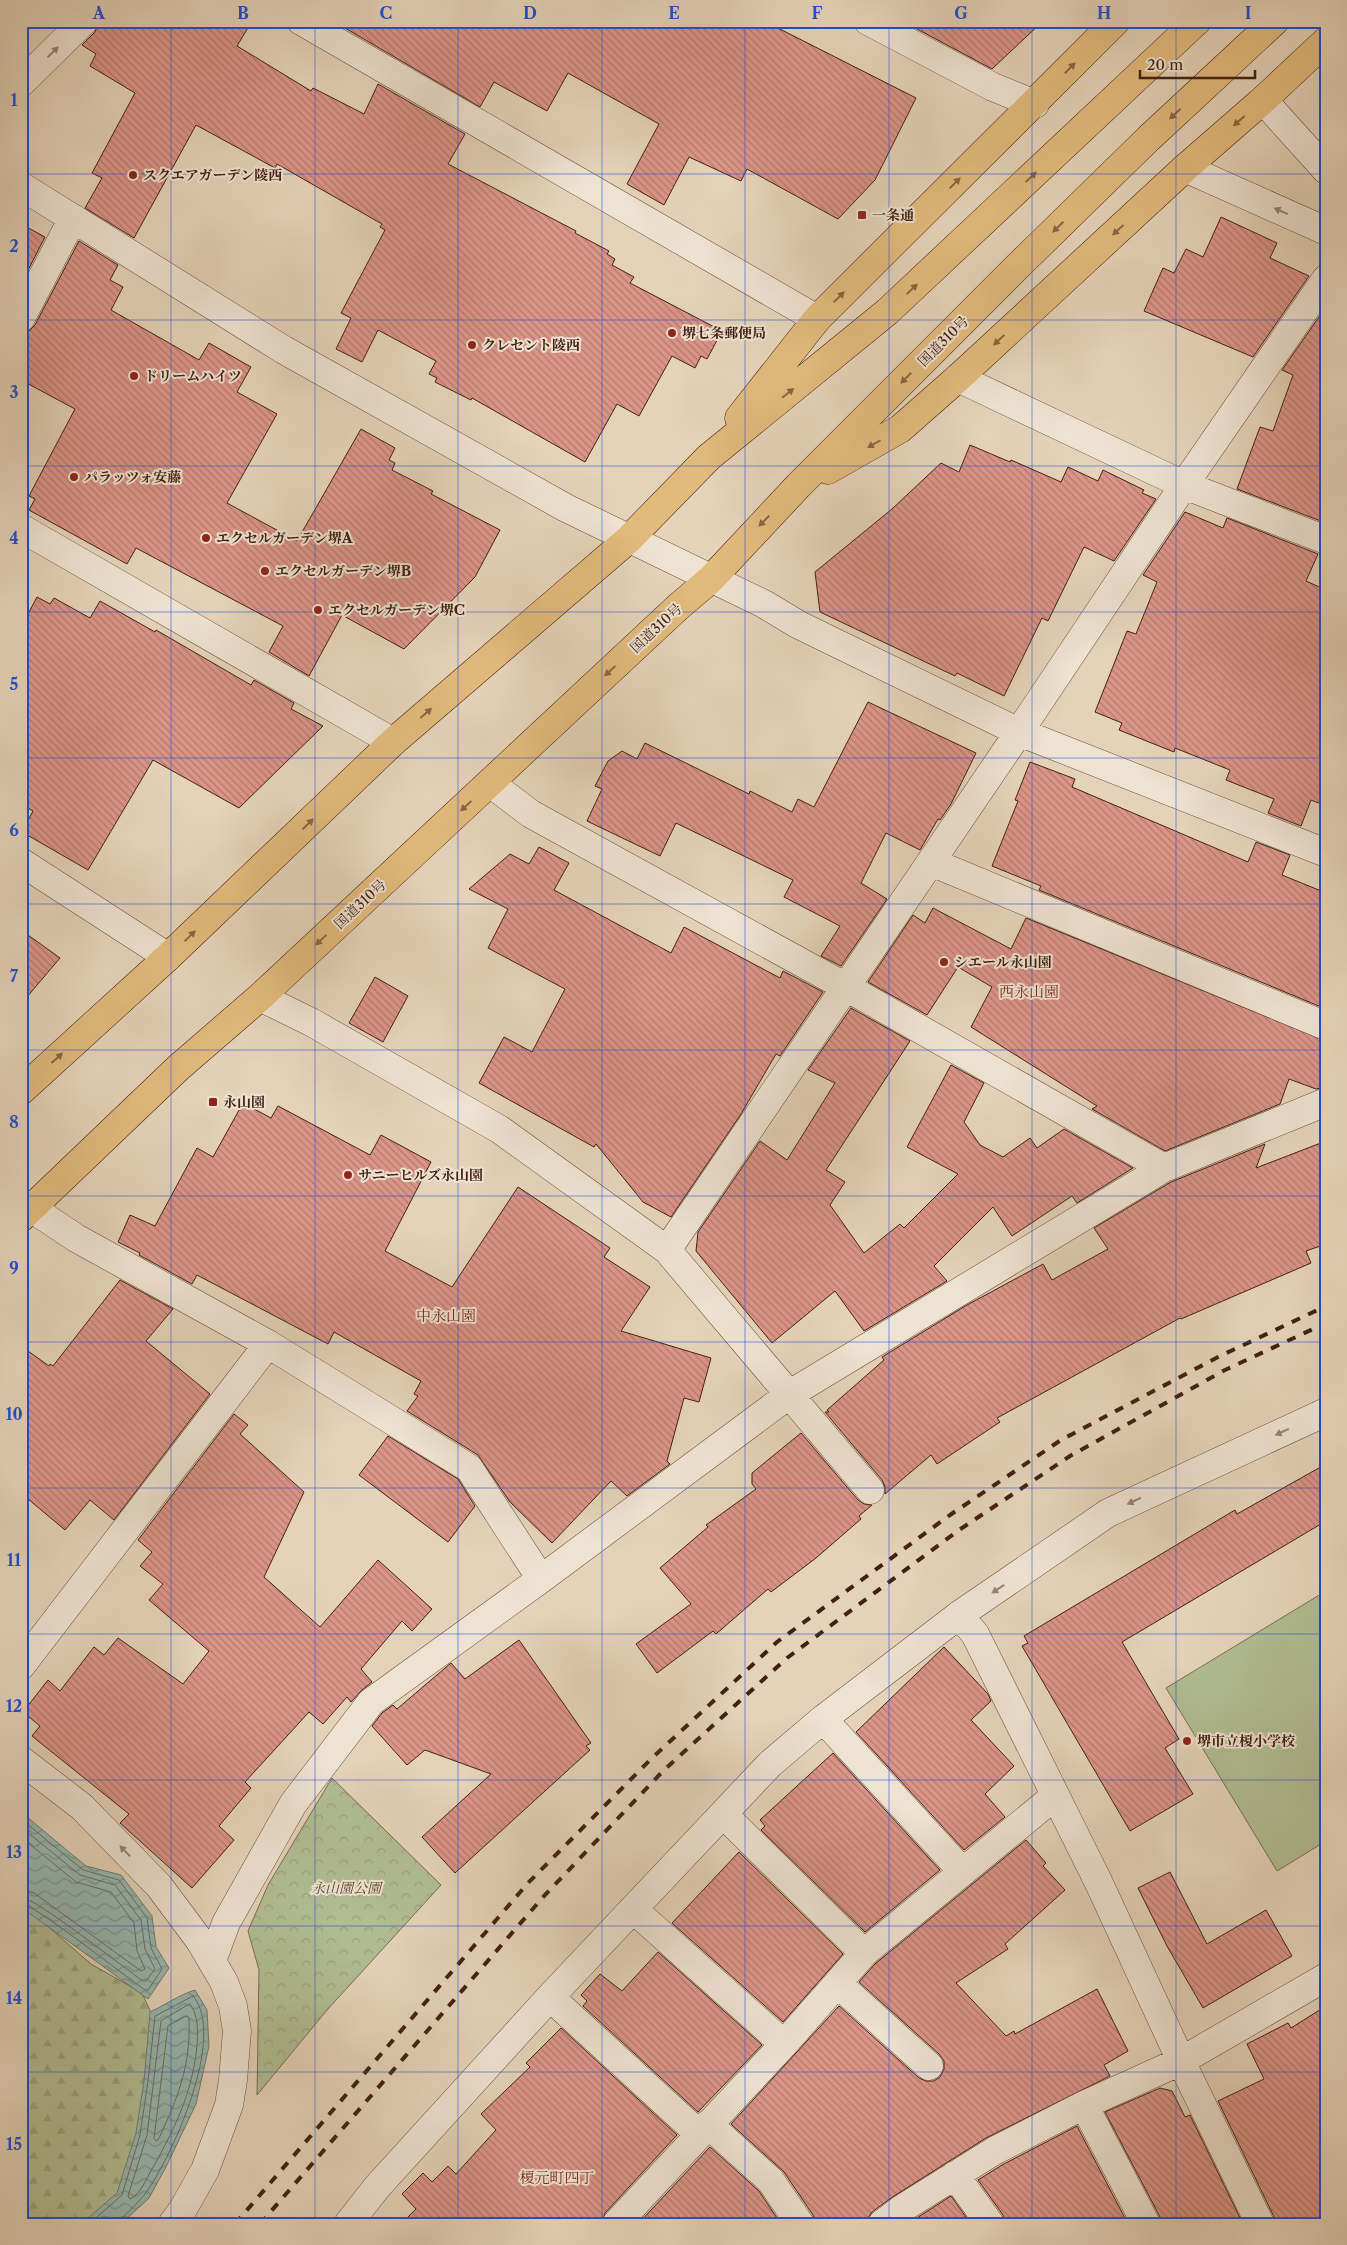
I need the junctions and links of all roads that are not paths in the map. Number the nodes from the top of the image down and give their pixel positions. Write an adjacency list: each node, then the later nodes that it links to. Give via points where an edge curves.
1 (84, 21): 8 (street, one-way to 1)
2 (301, 21): 18 (street)
3 (868, 21): 10 (street, via 992,88)
4 (1116, 21): 10 (highway, one-way to 4)
5 (1197, 21): 20 (highway, one-way to 5, via 887,312)
6 (1275, 21): 22 (highway, 国道310号, one-way to 22, via 1149,138)
7 (1326, 40): 9 (highway)
8 (21, 83)
9 (1263, 100): 11 (highway, one-way to 11); 12 (street)
10 (1035, 104): 18 (highway, one-way to 10)
11 (1184, 168): 15 (street, one-way to 11); 19 (highway, one-way to 19)
12 (1326, 170)
13 (21, 186): 14 (street)
14 (73, 218): 17 (street); 24 (street, via 284,350 566,508)
15 (1326, 231)
16 (1326, 279): 21 (street)
17 (21, 318)
18 (817, 319): 20 (highway)
19 (958, 378): 21 (street); 22 (highway, one-way to 22, via 900,429)
20 (709, 457): 24 (highway)
21 (1184, 485): 25 (street); 27 (street)
22 (798, 486): 26 (highway, 国道310号, one-way to 26)
23 (21, 528): 28 (street)
24 (629, 539): 26 (street); 28 (highway, one-way to 24)
25 (1326, 540)
26 (711, 579): 27 (street, via 764,604 808,630); 29 (highway, 国道310号, one-way to 29)
27 (1019, 732): 30 (street); 32 (street)
28 (393, 742): 33 (highway, one-way to 28)
29 (490, 783): 34 (street, via 531,814); 35 (highway, 国道310号, one-way to 35)
30 (1326, 853)
31 (21, 862): 33 (street)
32 (931, 862): 34 (street); 36 (street)
33 (168, 957): 37 (highway, one-way to 33)
34 (846, 987): 39 (street); 41 (street)
35 (260, 996): 40 (highway, 国道310号, via 178,1068); 41 (street, via 499,1129)
36 (1326, 1026)
37 (21, 1090)
38 (1326, 1102): 39 (street)
39 (1164, 1168): 43 (street)
40 (26, 1213): 42 (street)
41 (667, 1250): 43 (street)
42 (268, 1344): 46 (street, via 469,1468); 48 (street)
43 (790, 1394): 45 (street); 46 (street)
44 (1326, 1412): 47 (street, one-way to 47, via 1108,1514)
45 (870, 1490)
46 (541, 1579): 56 (street, via 371,1702 293,1804 226,1923)
47 (959, 1616): 49 (street); 51 (street, via 975,1634)
48 (21, 1666)
49 (823, 1719): 52 (street, via 770,1764); 53 (street)
50 (21, 1760): 56 (street, one-way to 50, via 160,1886 82,1807)
51 (1055, 1796): 53 (street); 61 (street)
52 (723, 1814): 54 (street); 55 (street)
53 (963, 1872): 55 (street)
54 (633, 1909): 59 (street); 60 (street)
55 (864, 1953): 58 (street)
56 (212, 1961): 66 (street, via 233,2006 238,2031 234,2080 229,2105 205,2170)
57 (1326, 1977): 61 (street)
58 (838, 1984): 60 (street); 62 (street)
59 (550, 1997): 64 (street); 67 (street, via 377,2187)
60 (784, 2044): 64 (street)
61 (1181, 2061): 63 (street); 73 (street)
62 (929, 2066)
63 (1084, 2105): 65 (street, via 994,2150); 72 (street)
64 (704, 2129): 68 (street); 69 (street, via 771,2181)
65 (954, 2176): 70 (street); 71 (street)
66 (172, 2224)
67 (348, 2224)
68 (616, 2224)
69 (800, 2224)
70 (882, 2224)
71 (990, 2224)
72 (1146, 2224)
73 (1260, 2224)

